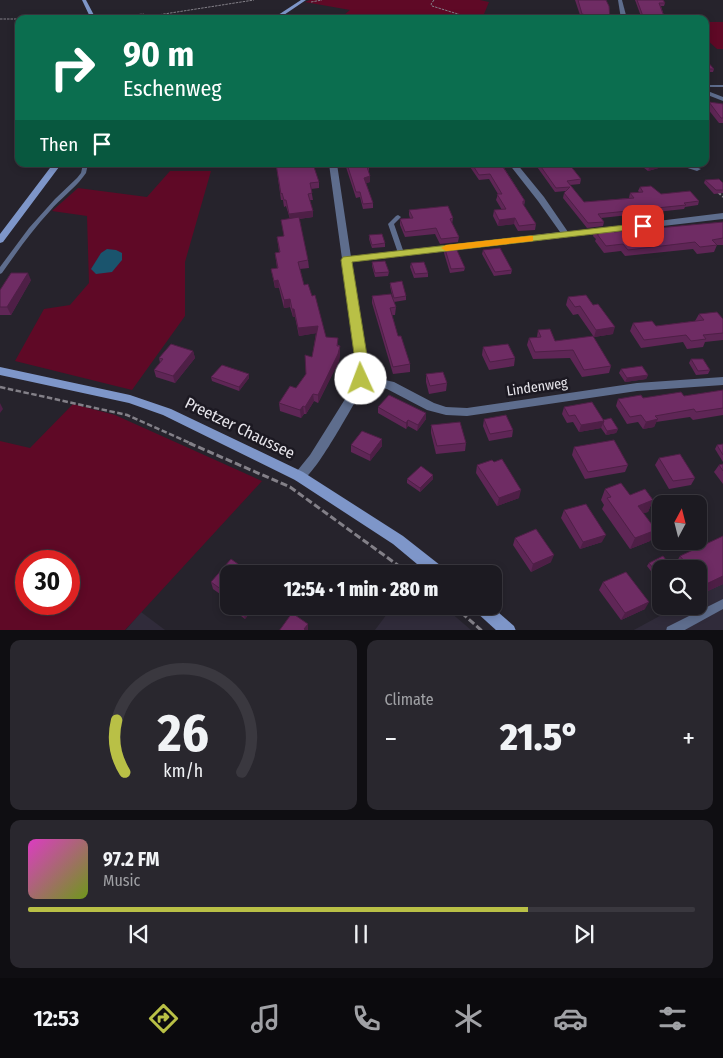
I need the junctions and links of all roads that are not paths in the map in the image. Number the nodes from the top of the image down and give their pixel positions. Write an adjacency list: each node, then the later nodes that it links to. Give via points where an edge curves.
1 (84, 0): 4 (street)
2 (304, 0): 5 (street)
3 (620, 0): 6 (street)
4 (92, 15)
5 (280, 15)
6 (623, 15)
7 (709, 86): 8 (lane)
8 (723, 86)
9 (709, 94): 10 (street)
10 (723, 100): 11 (street)
11 (709, 104)
12 (54, 167): 21 (street)
13 (85, 167): 24 (lane, via 80,179 29,229)
14 (333, 167): 23 (street)
15 (515, 167): 20 (street)
16 (690, 167): 17 (street)
17 (697, 169)
18 (398, 216): 22 (lane, via 391,224)
19 (723, 216): 20 (street)
20 (565, 234): 22 (street)
21 (0, 240)
22 (401, 253): 23 (street)
23 (346, 260): 26 (street)
24 (0, 272)
25 (0, 371): 28 (street, Preetzer Chaussee, via 130,399 167,412)
26 (361, 379): 27 (street, Lindenweg, via 390,385 446,411 467,412 637,387); 28 (street, via 314,459)
27 (723, 381)
28 (299, 476): 29 (street, Preetzer Chaussee, via 398,540)
29 (429, 565)
30 (723, 604): 33 (lane)
31 (491, 615): 32 (street)
32 (509, 630)
33 (671, 630)

